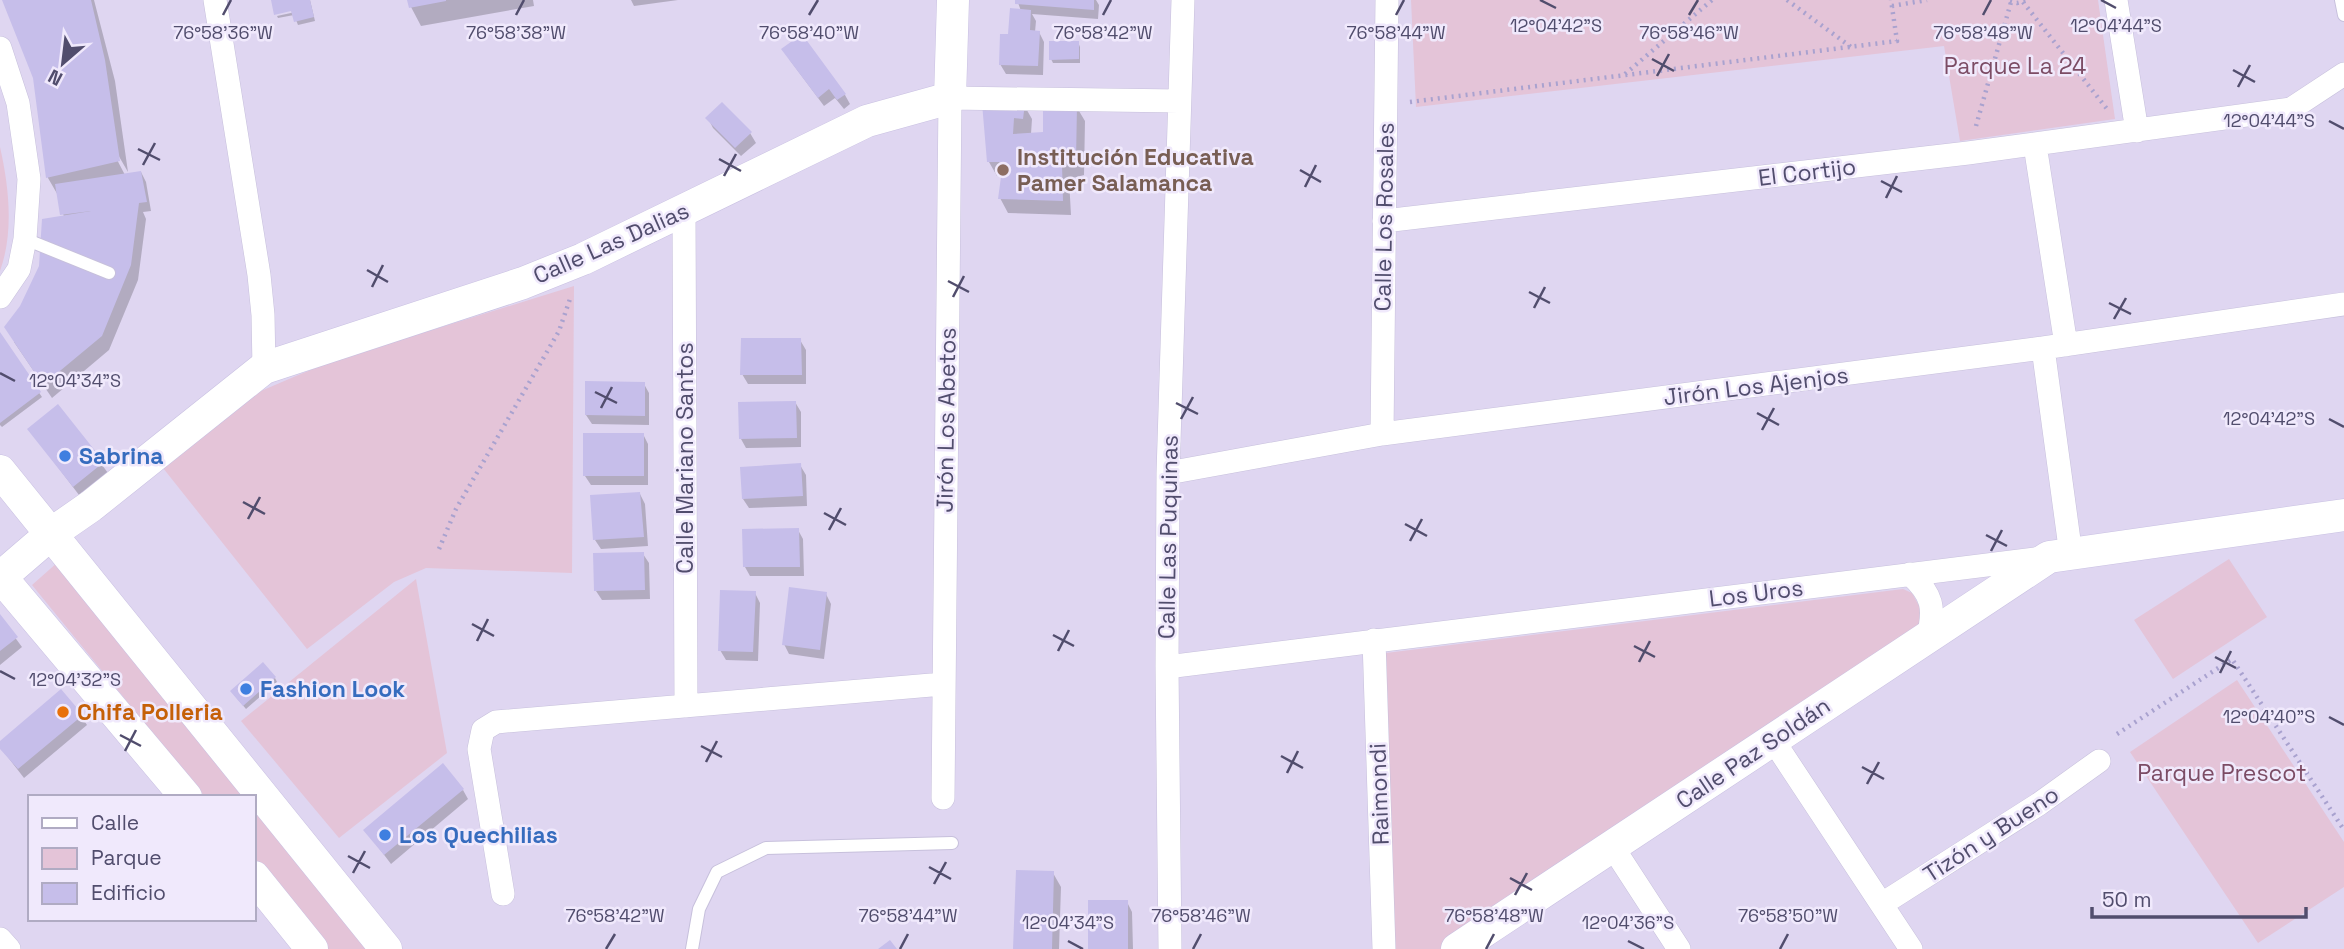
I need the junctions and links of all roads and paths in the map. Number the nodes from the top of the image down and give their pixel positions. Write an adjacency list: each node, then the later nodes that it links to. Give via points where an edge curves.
1 (215, 0): 33 (street, via 258,275)
2 (953, 0): 18 (street, Jirón Los Abetos)
3 (1182, 0): 19 (street, Calle Las Puquinas)
4 (1387, 0): 20 (street, Calle Los Rosales)
5 (1712, 0): 17 (path)
6 (1787, 0): 14 (path)
7 (1927, 0): 12 (path)
8 (2116, 0): 21 (street)
9 (2341, 0): 13 (lane)
10 (2010, 1): 11 (path); 23 (path)
11 (2026, 1): 21 (path)
12 (1891, 3): 14 (path, via 1897,41)
13 (2344, 15)
14 (1851, 47): 17 (path)
15 (0, 48): 26 (street, via 18,103 29,179)
16 (2344, 74): 21 (street, El Cortijo, via 2291,109)
17 (1624, 75): 20 (path)
18 (950, 97): 19 (street); 24 (street, Calle Las Dalias, via 867,121); 46 (street, Jirón Los Abetos)
19 (1179, 101): 36 (street, Calle Las Puquinas)
20 (1385, 105): 25 (street, Calle Los Rosales)
21 (2131, 132): 22 (street, El Cortijo)
22 (2035, 145): 23 (street, El Cortijo); 31 (street)
23 (1968, 153): 25 (street, El Cortijo)
24 (684, 211): 27 (street, Calle Las Dalias); 47 (street, Calle Mariano Santos)
25 (1384, 220): 34 (street, Calle Los Rosales)
26 (25, 239): 28 (lane); 29 (street, via 19,269)
27 (583, 259): 33 (street, Calle Las Dalias); 39 (path, via 559,331 456,509)
28 (109, 273)
29 (0, 297)
30 (2344, 304): 31 (street, Jirón Los Ajenjos)
31 (2066, 345): 32 (street, Jirón Los Ajenjos)
32 (2043, 348): 34 (street, Jirón Los Ajenjos); 40 (street)
33 (264, 368): 38 (street, Calle Las Dalias)
34 (1382, 434): 36 (street, Jirón Los Ajenjos)
35 (0, 471): 38 (street)
36 (1168, 473): 45 (street, Calle Las Puquinas)
37 (2344, 515): 40 (street, Los Uros)
38 (52, 533): 42 (street, Calle Las Dalias); 60 (street)
39 (439, 549)
40 (2060, 556): 41 (street, Los Uros); 43 (street, Calle Paz Soldán)
41 (1910, 574): 43 (street, via 1930,598 1933,615); 44 (street, Los Uros)
42 (0, 576): 51 (street)
43 (1928, 637): 49 (street, Calle Paz Soldán)
44 (1374, 640): 45 (street, Los Uros); 63 (street, Raimondi)
45 (1167, 667): 62 (street, Calle Las Puquinas)
46 (943, 684): 47 (street); 52 (street, Jirón Los Abetos)
47 (686, 706): 57 (street, via 496,722 483,730 479,748)
48 (2117, 734): 53 (path, via 2232,659)
49 (1773, 740): 55 (street, Calle Paz Soldán); 58 (street)
50 (2099, 761): 58 (street, Tizón y Bueno)
51 (184, 795)
52 (943, 798)
53 (2344, 830)
54 (952, 843): 61 (lane, via 766,848 717,872 699,909)
55 (1612, 846): 64 (street, Calle Paz Soldán); 65 (street)
56 (256, 879): 59 (street)
57 (503, 894)
58 (1882, 904): 66 (street)
59 (312, 949)
60 (386, 949)
61 (692, 949)
62 (1170, 949)
63 (1384, 949)
64 (1457, 949)
65 (1679, 949)
66 (1911, 949)

